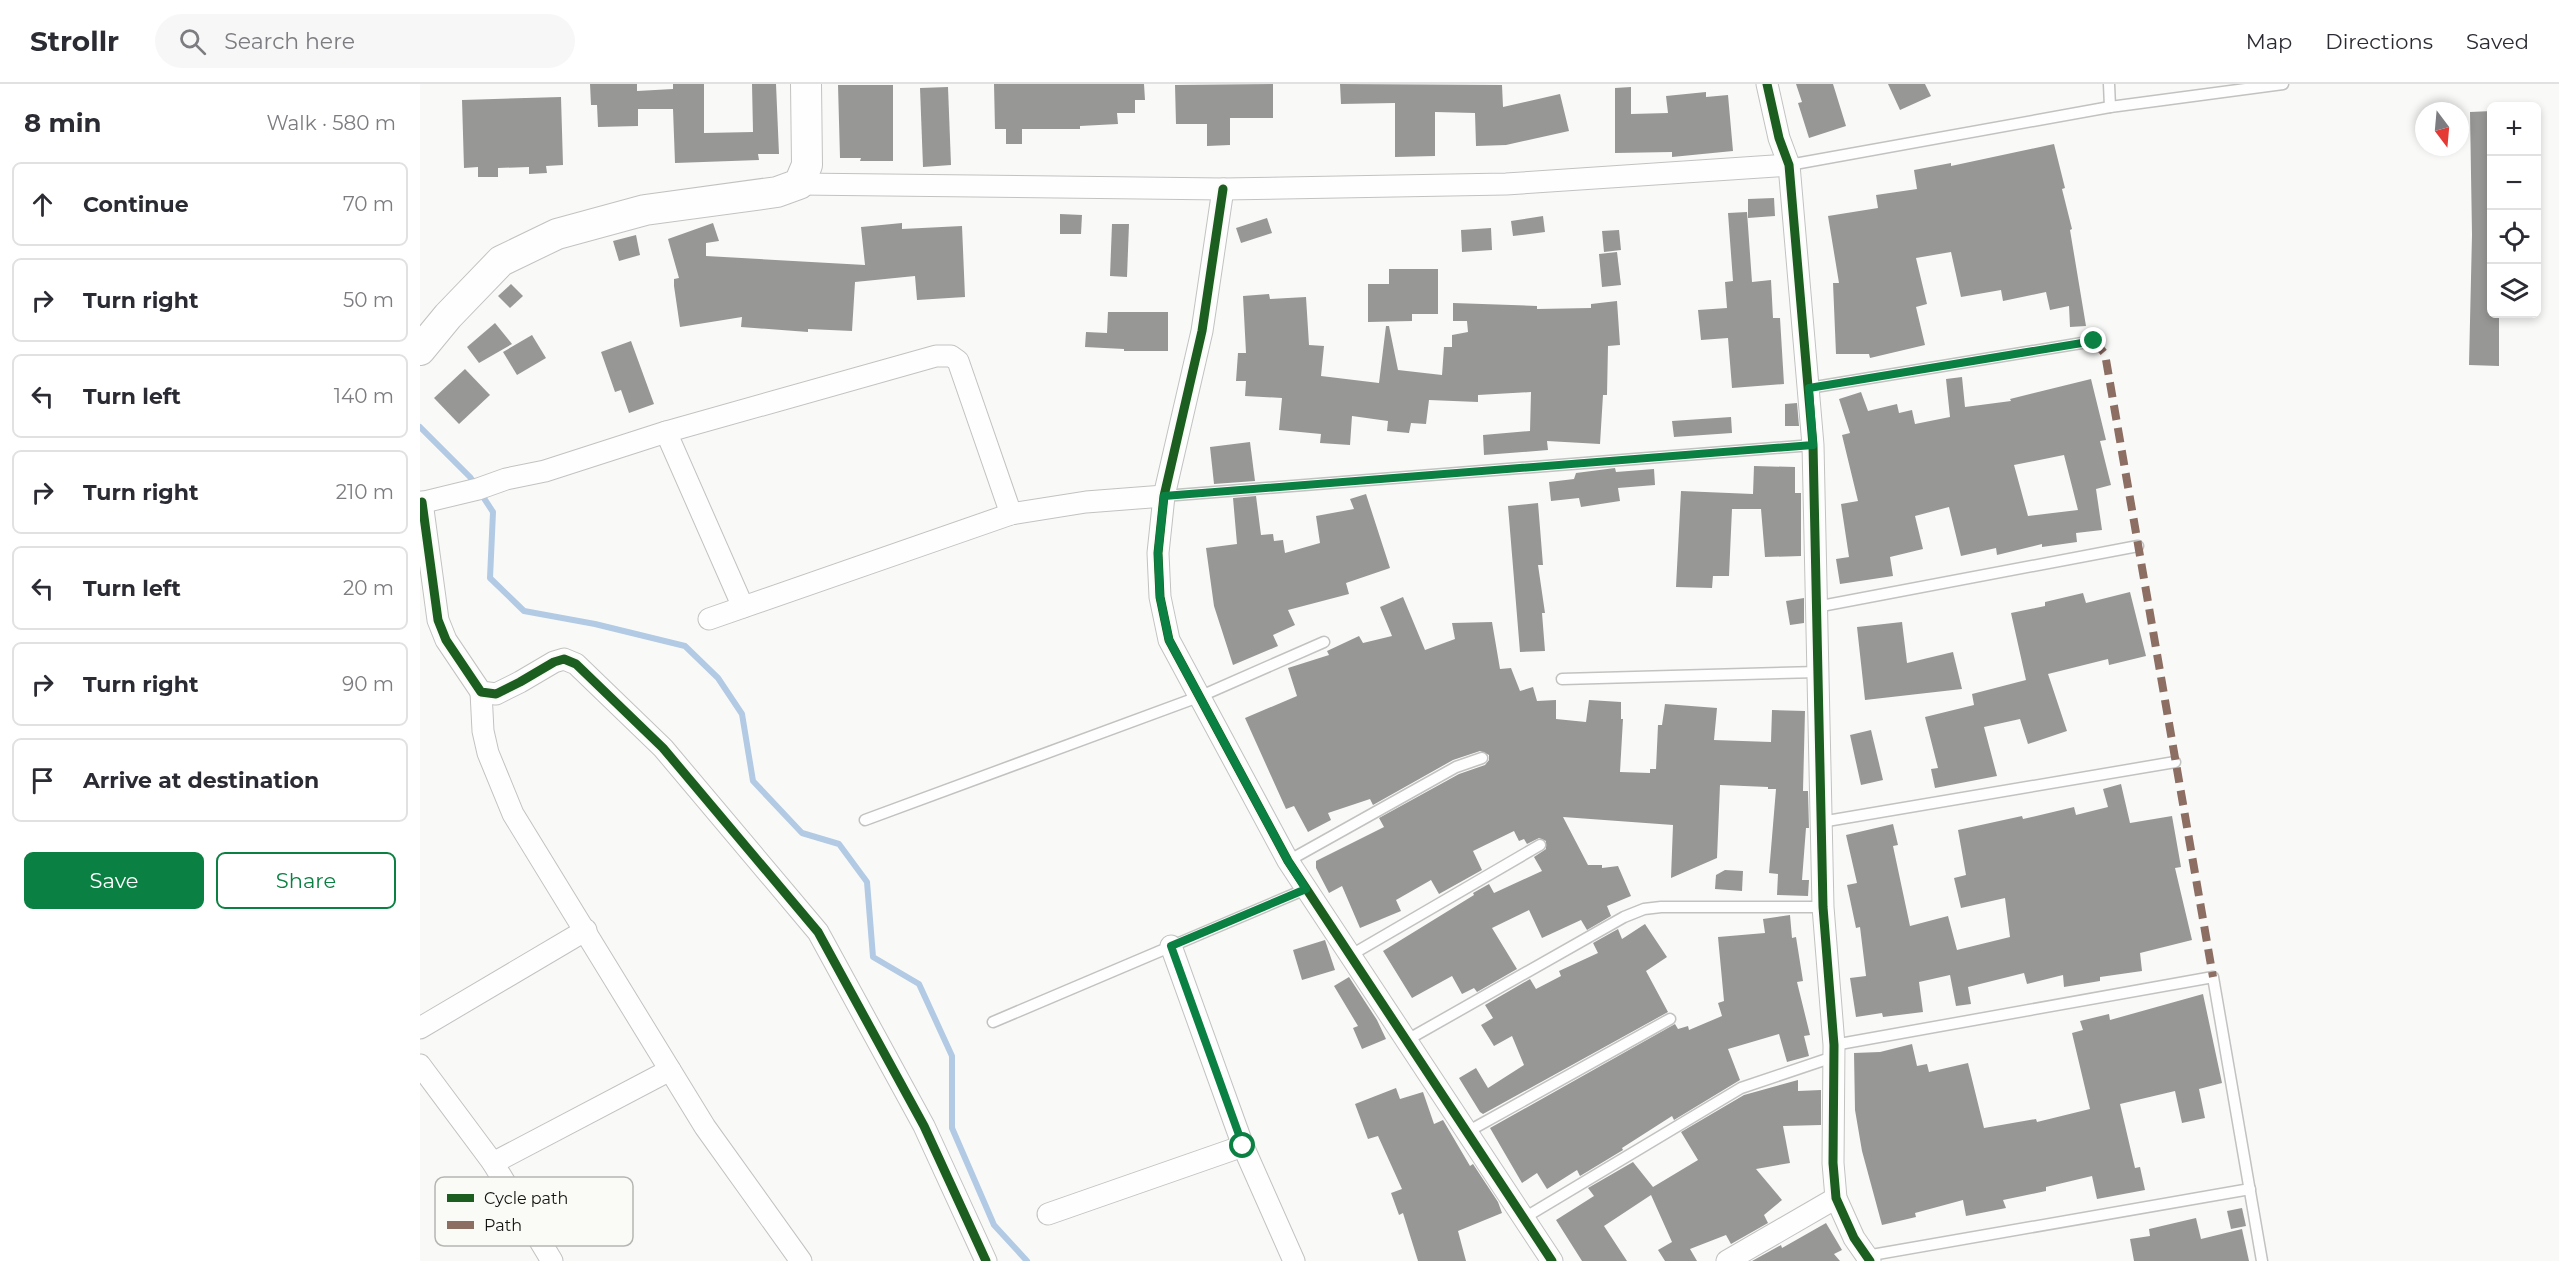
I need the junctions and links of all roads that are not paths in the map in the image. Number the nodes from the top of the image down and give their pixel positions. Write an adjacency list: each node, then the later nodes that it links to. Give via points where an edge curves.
1 (806, 84): 7 (street, via 807,165)
2 (1767, 84): 6 (street)
3 (2109, 84): 5 (lane)
4 (2283, 84): 5 (lane)
5 (2110, 106): 6 (lane)
6 (1789, 165): 8 (street, via 1506,184); 11 (street)
7 (799, 184): 8 (street); 10 (street, via 777,192 645,210 557,234 501,261)
8 (1223, 189): 14 (street, via 1202,331)
9 (2094, 341): 11 (lane)
10 (420, 350)
11 (1809, 388): 13 (street)
12 (666, 432): 15 (street, via 545,471); 16 (street, via 936,356 951,356 958,361); 18 (street)
13 (1813, 445): 14 (lane); 19 (street)
14 (1164, 496): 16 (street, via 1086,502); 25 (street, via 1158,553 1160,597 1169,640)
15 (421, 502): 24 (street, via 438,620 446,640)
16 (1011, 514): 18 (street)
17 (2138, 546): 19 (lane)
18 (743, 607): 20 (street)
19 (1816, 607): 22 (street)
20 (709, 619)
21 (1324, 642): 25 (lane)
22 (1818, 672): 23 (lane); 29 (street)
23 (1562, 679)
24 (481, 692): 34 (street, via 488,753 513,814); 56 (street, via 496,694 564,659 576,664 663,748 818,932 924,1126)
25 (1201, 696): 28 (lane); 31 (street)
26 (1482, 758): 31 (lane, via 1456,767)
27 (2175, 762): 29 (lane)
28 (865, 820)
29 (1821, 822): 33 (street)
30 (1540, 845): 36 (lane)
31 (1288, 861): 32 (street)
32 (1306, 889): 35 (lane); 36 (street)
33 (1823, 907): 40 (lane, via 1644,909 1624,916); 41 (street)
34 (586, 930): 39 (street); 43 (street)
35 (1171, 946): 38 (lane); 45 (street)
36 (1351, 955): 40 (street)
37 (1670, 1019): 44 (lane)
38 (993, 1022)
39 (420, 1028)
40 (1407, 1040): 44 (street)
41 (1833, 1051): 48 (lane, via 2212,977); 49 (street); 51 (lane, via 1742,1088)
42 (420, 1065): 46 (street)
43 (670, 1070): 46 (street); 55 (street, via 705,1127)
44 (1467, 1132): 51 (street)
45 (1243, 1146): 50 (street); 57 (street)
46 (493, 1163): 47 (street)
47 (501, 1177)
48 (2250, 1189): 53 (lane); 60 (lane)
49 (1836, 1198): 53 (street); 59 (street)
50 (1048, 1214)
51 (1524, 1218): 58 (street)
52 (543, 1246): 54 (street)
53 (1868, 1258)
54 (552, 1261)
55 (801, 1261)
56 (986, 1261)
57 (1294, 1261)
58 (1551, 1261)
59 (1727, 1261)
60 (2262, 1261)

